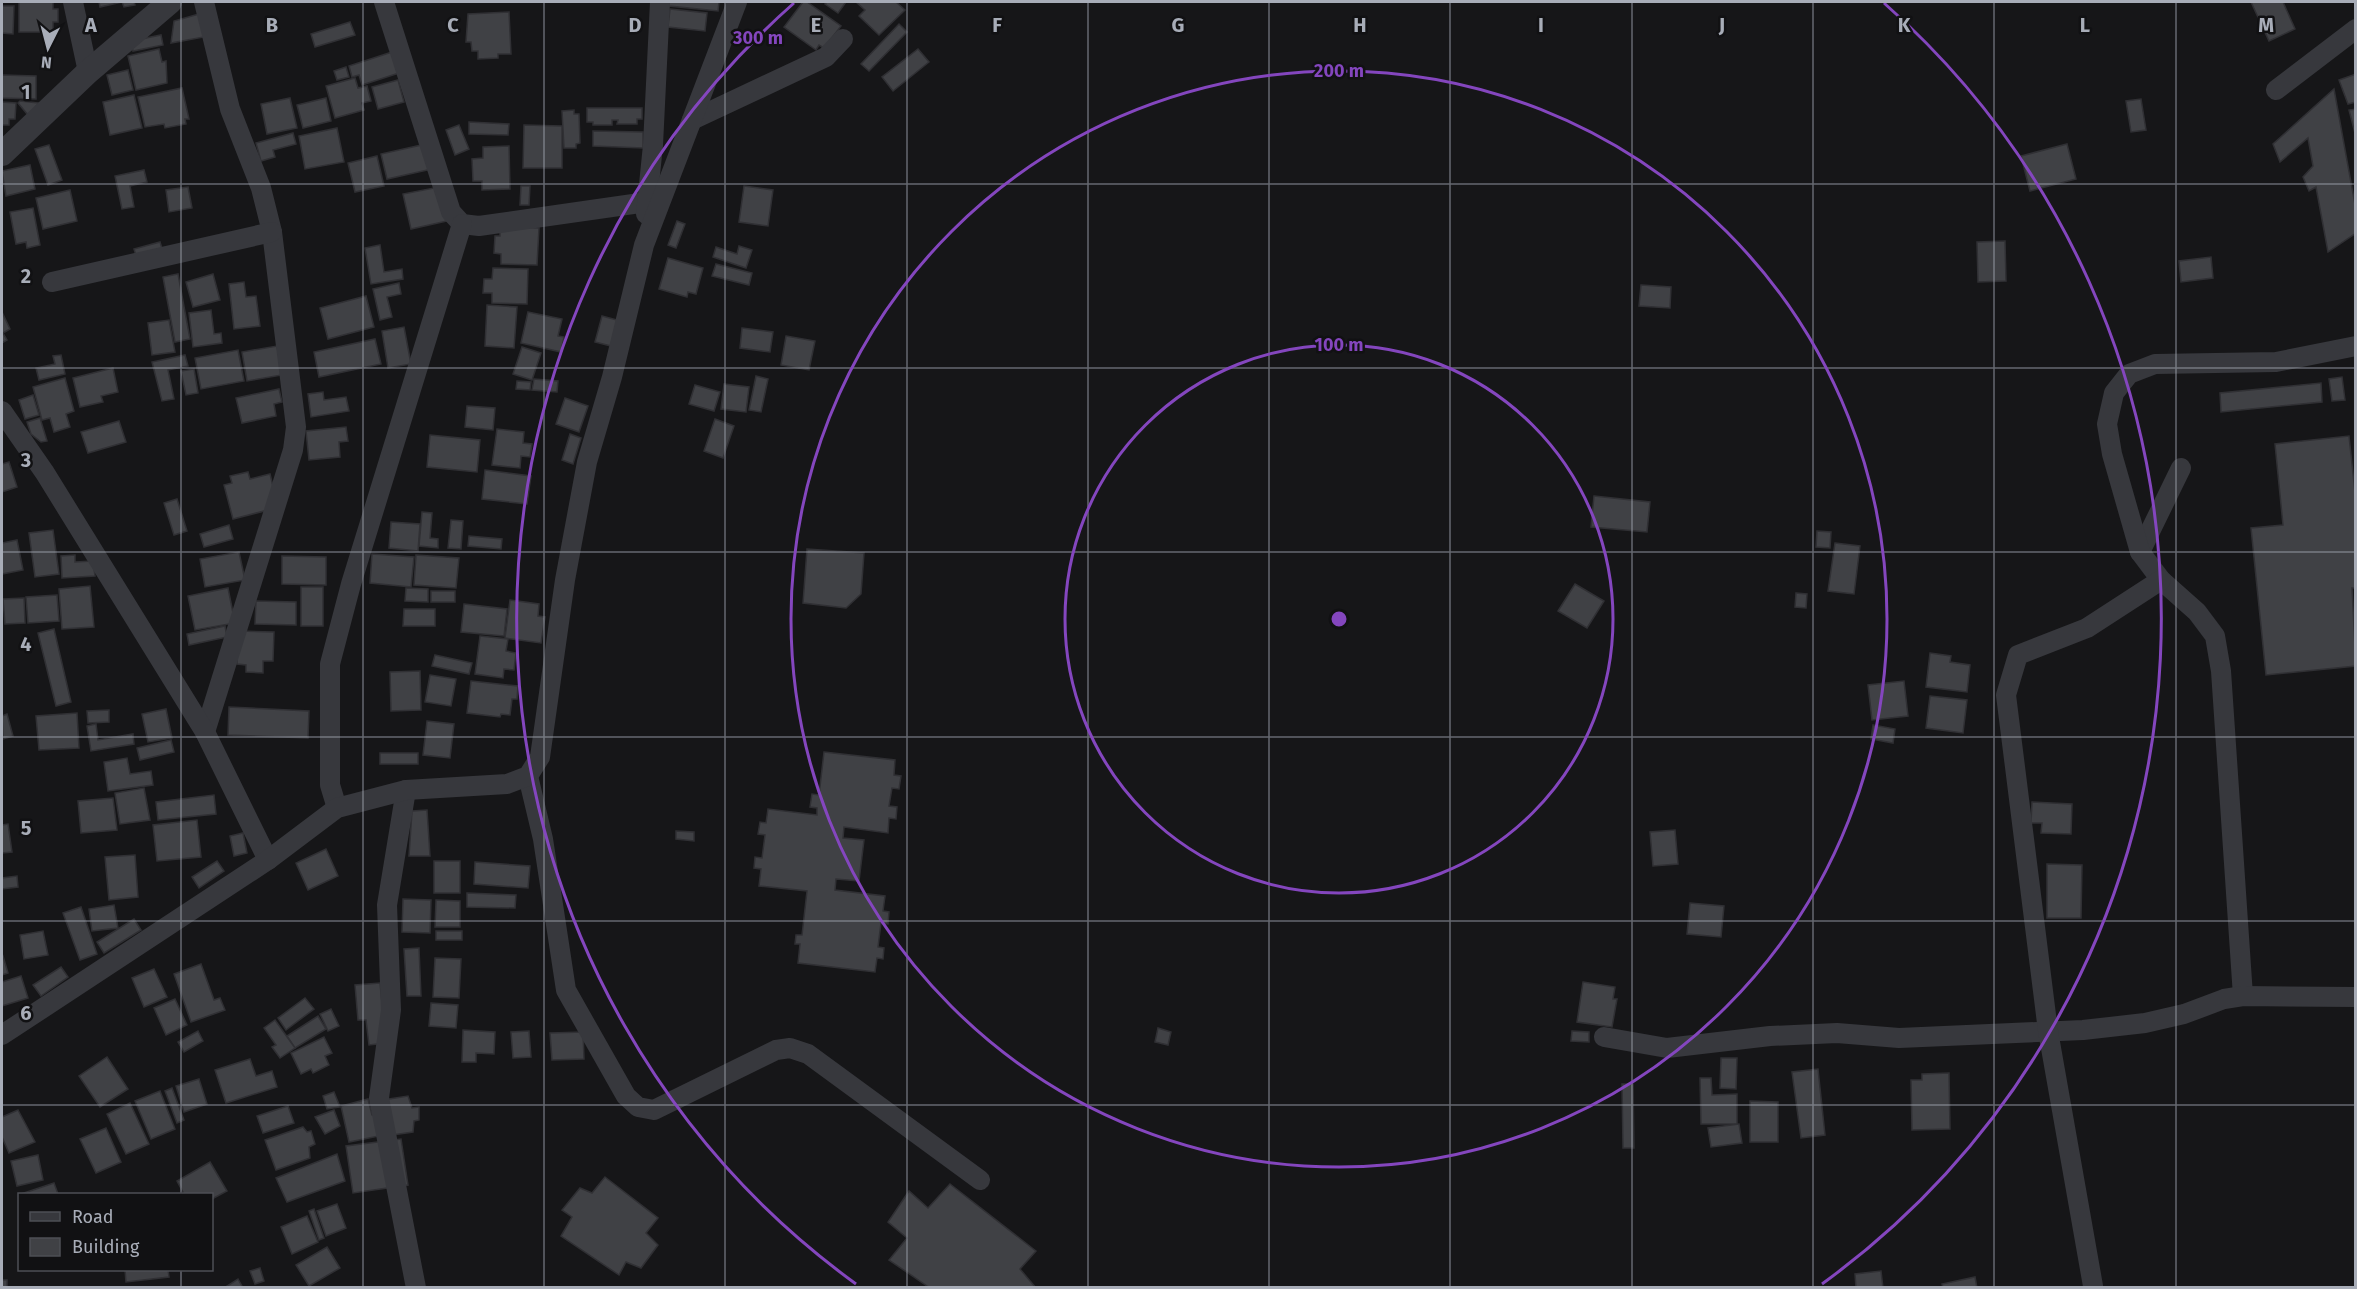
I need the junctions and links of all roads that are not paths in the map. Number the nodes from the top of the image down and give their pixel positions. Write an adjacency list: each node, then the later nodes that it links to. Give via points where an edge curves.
1 (73, 2): 9 (street)
2 (170, 2): 9 (street)
3 (204, 2): 15 (street, via 230,109 261,188)
4 (384, 2): 14 (street, via 451,212)
5 (660, 2): 13 (street)
6 (737, 2): 11 (street)
7 (2355, 29): 10 (street)
8 (843, 39): 11 (street, via 826,57)
9 (88, 72): 12 (street)
10 (2276, 90)
11 (692, 120): 16 (street)
12 (2, 154)
13 (647, 202): 14 (street, via 479,226); 16 (street)
14 (462, 224): 26 (street, via 330,664 330,785)
15 (272, 232): 17 (street); 23 (street, via 296,427 293,450)
16 (644, 245): 24 (street, via 587,462 540,757)
17 (52, 282)
18 (2355, 346): 21 (street, via 2276,362 2155,364 2130,374 2114,393 2107,424)
19 (2, 411): 23 (street, via 45,473)
20 (2181, 468): 21 (street)
21 (2140, 552): 22 (street)
22 (2161, 580): 28 (street, via 2197,612 2215,636 2221,671); 30 (street, via 2087,628 2018,655 2006,695)
23 (205, 732): 27 (street)
24 (528, 776): 25 (street, via 507,784); 33 (street, via 543,839 566,990 626,1096 638,1107 654,1110 776,1050 790,1048 808,1054)
25 (406, 790): 26 (street); 35 (street, via 387,905 391,1010 379,1098)
26 (337, 808): 27 (street)
27 (268, 860): 31 (street)
28 (2243, 996): 29 (street); 30 (street, via 2145,1023)
29 (2355, 997)
30 (2048, 1031): 32 (street, via 1899,1038 1837,1033 1667,1048); 34 (street)
31 (2, 1035)
32 (1604, 1037)
33 (980, 1179)
34 (2093, 1286)
35 (416, 1287)

